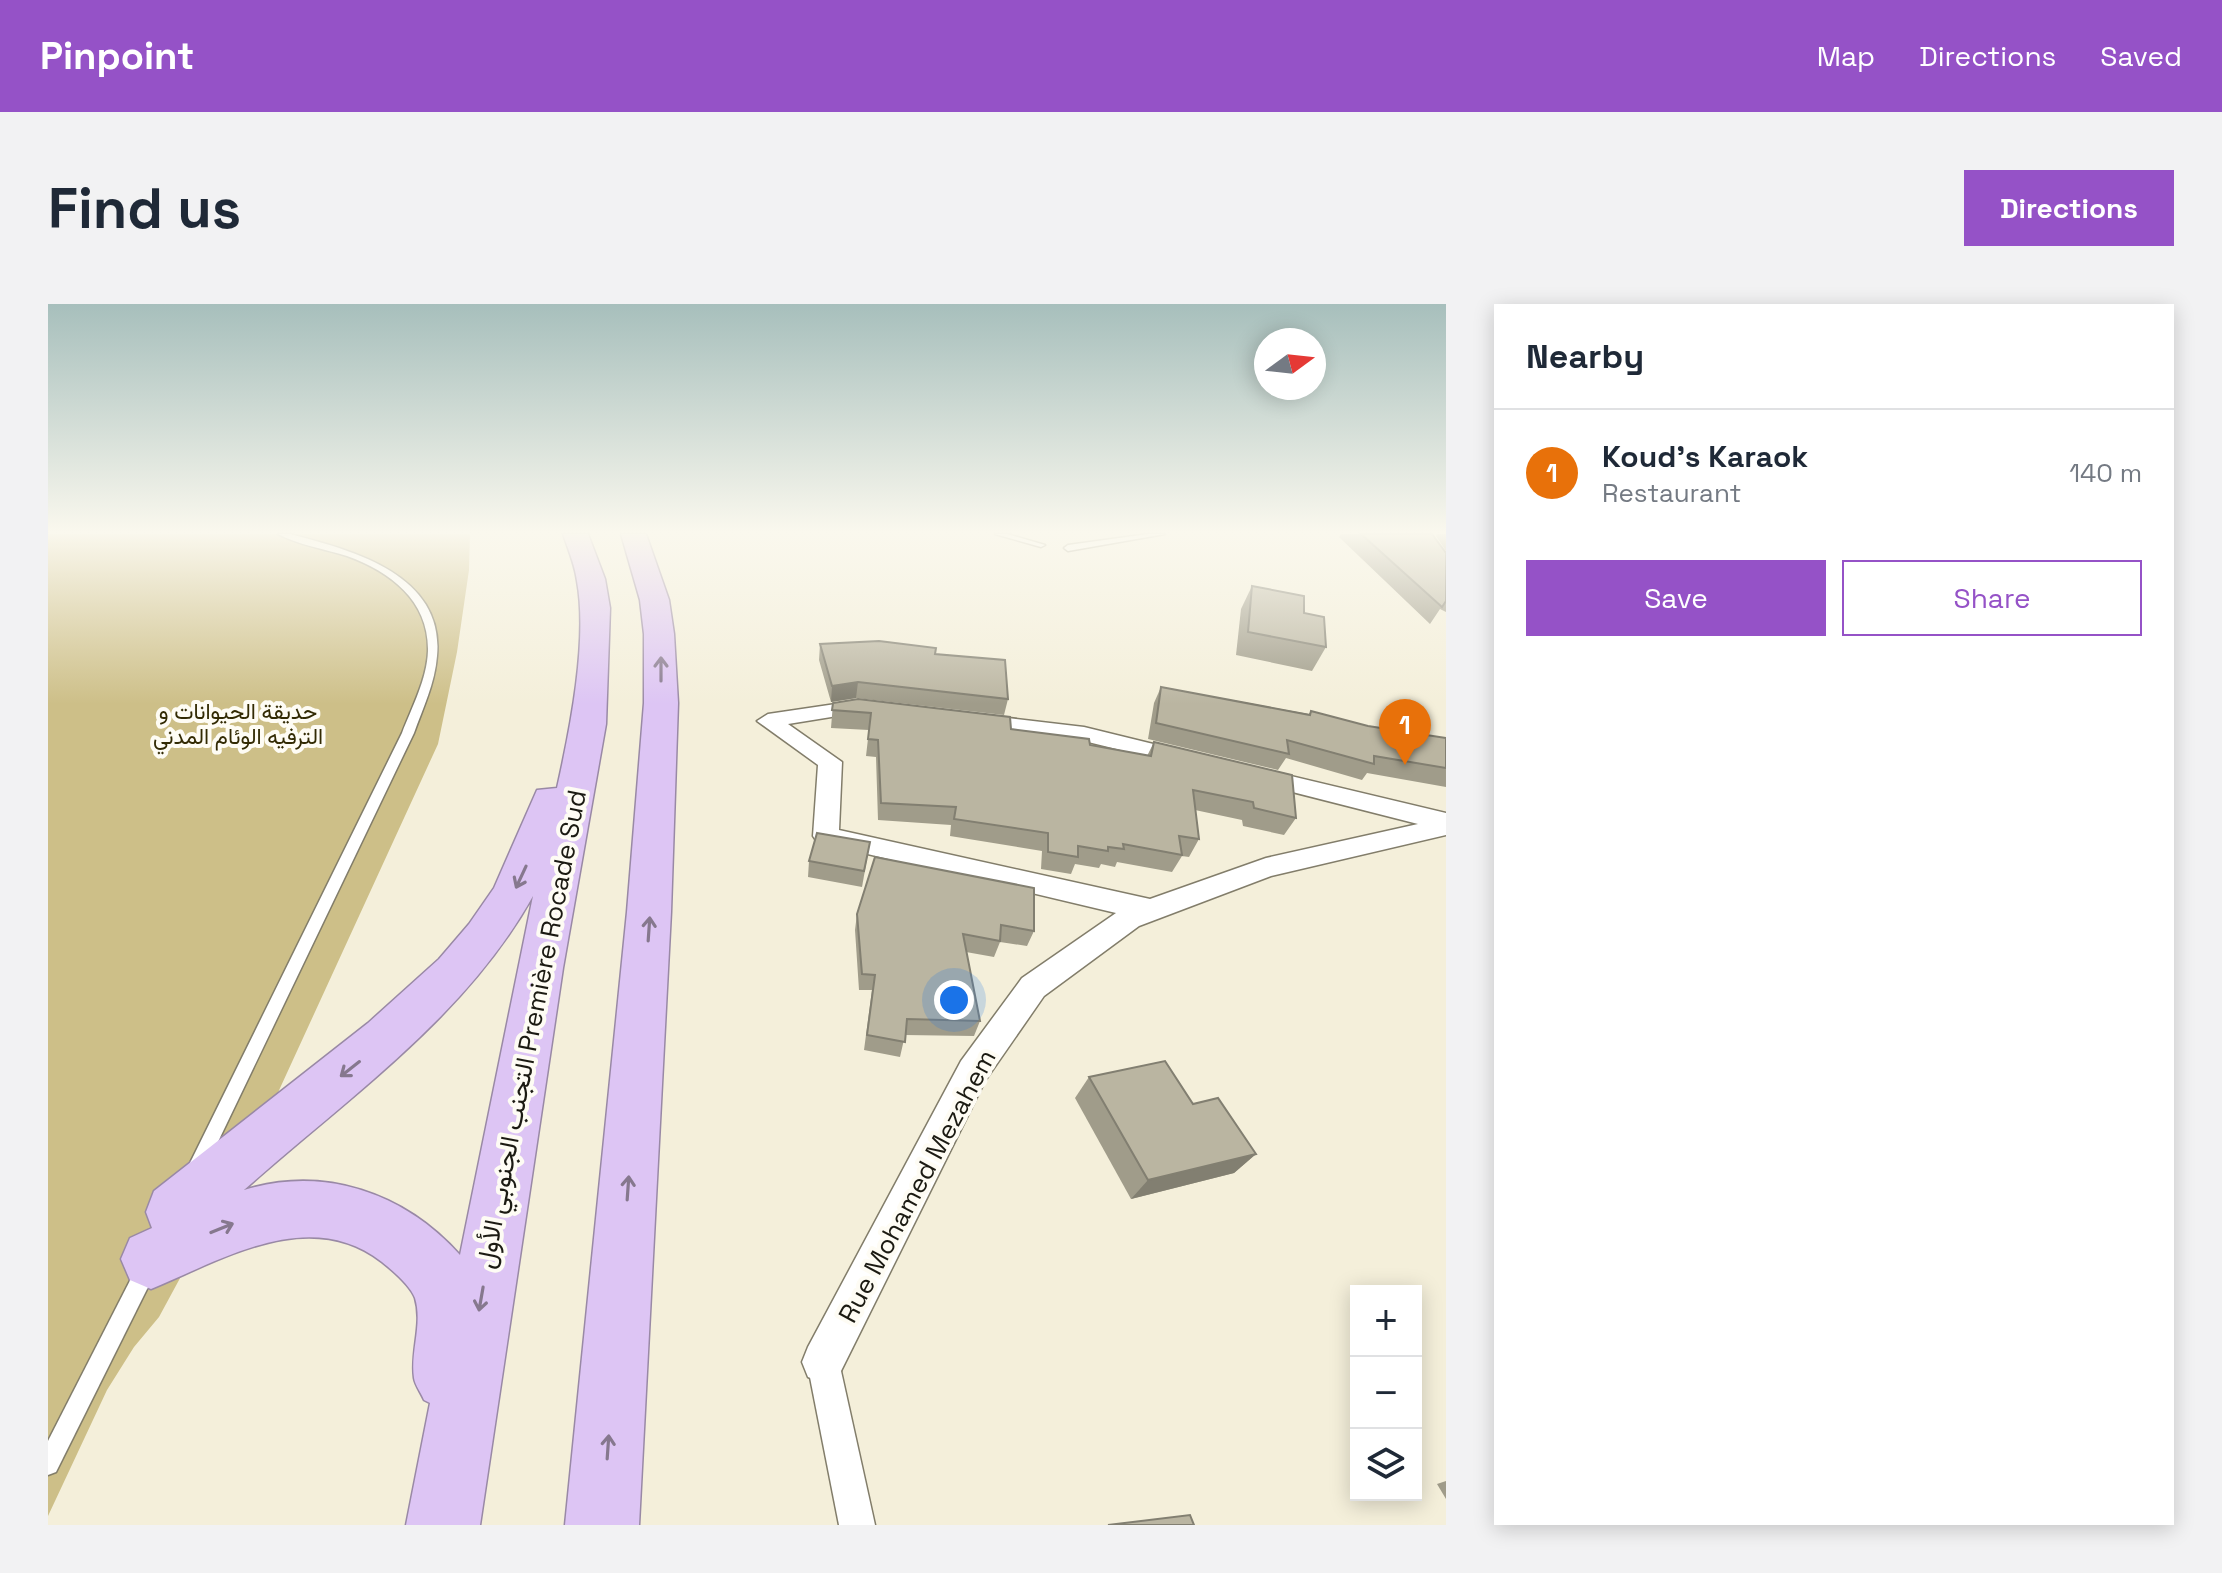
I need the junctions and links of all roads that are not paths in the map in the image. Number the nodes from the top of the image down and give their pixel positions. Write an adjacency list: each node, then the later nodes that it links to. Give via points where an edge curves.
1 (411, 591): 11 (lane, via 432,628 433,653 408,733)
2 (592, 591): 4 (highway, التجنب الجنوبي الأول Première Rocade Sud)
3 (653, 591): 16 (highway, one-way to 3, via 659,744 661,665)
4 (592, 671): 11 (highway, one-way to 11, via 537,843 515,891 481,944 419,1012); 15 (highway, التجنب الجنوبي الأول Première Rocade Sud, one-way to 15, via 589,724 534,999)
5 (886, 711): 10 (street, via 856,707 768,721 830,762 826,836)
6 (947, 718): 7 (street, via 1084,734)
7 (1205, 764)
8 (1235, 771): 9 (street)
9 (1446, 824): 10 (street, Rue Mohamed Mezahem, via 1266,868)
10 (1150, 910): 12 (street, Rue Mohamed Mezahem, via 1129,918 1033,987 981,1059)
11 (164, 1233): 13 (lane); 14 (highway, one-way to 14, via 226,1225 272,1211 324,1209 371,1220 410,1245 441,1282 450,1342)
12 (823, 1362): 17 (street)
13 (48, 1464)
14 (434, 1525)
15 (443, 1525)
16 (602, 1525)
17 (857, 1525)

